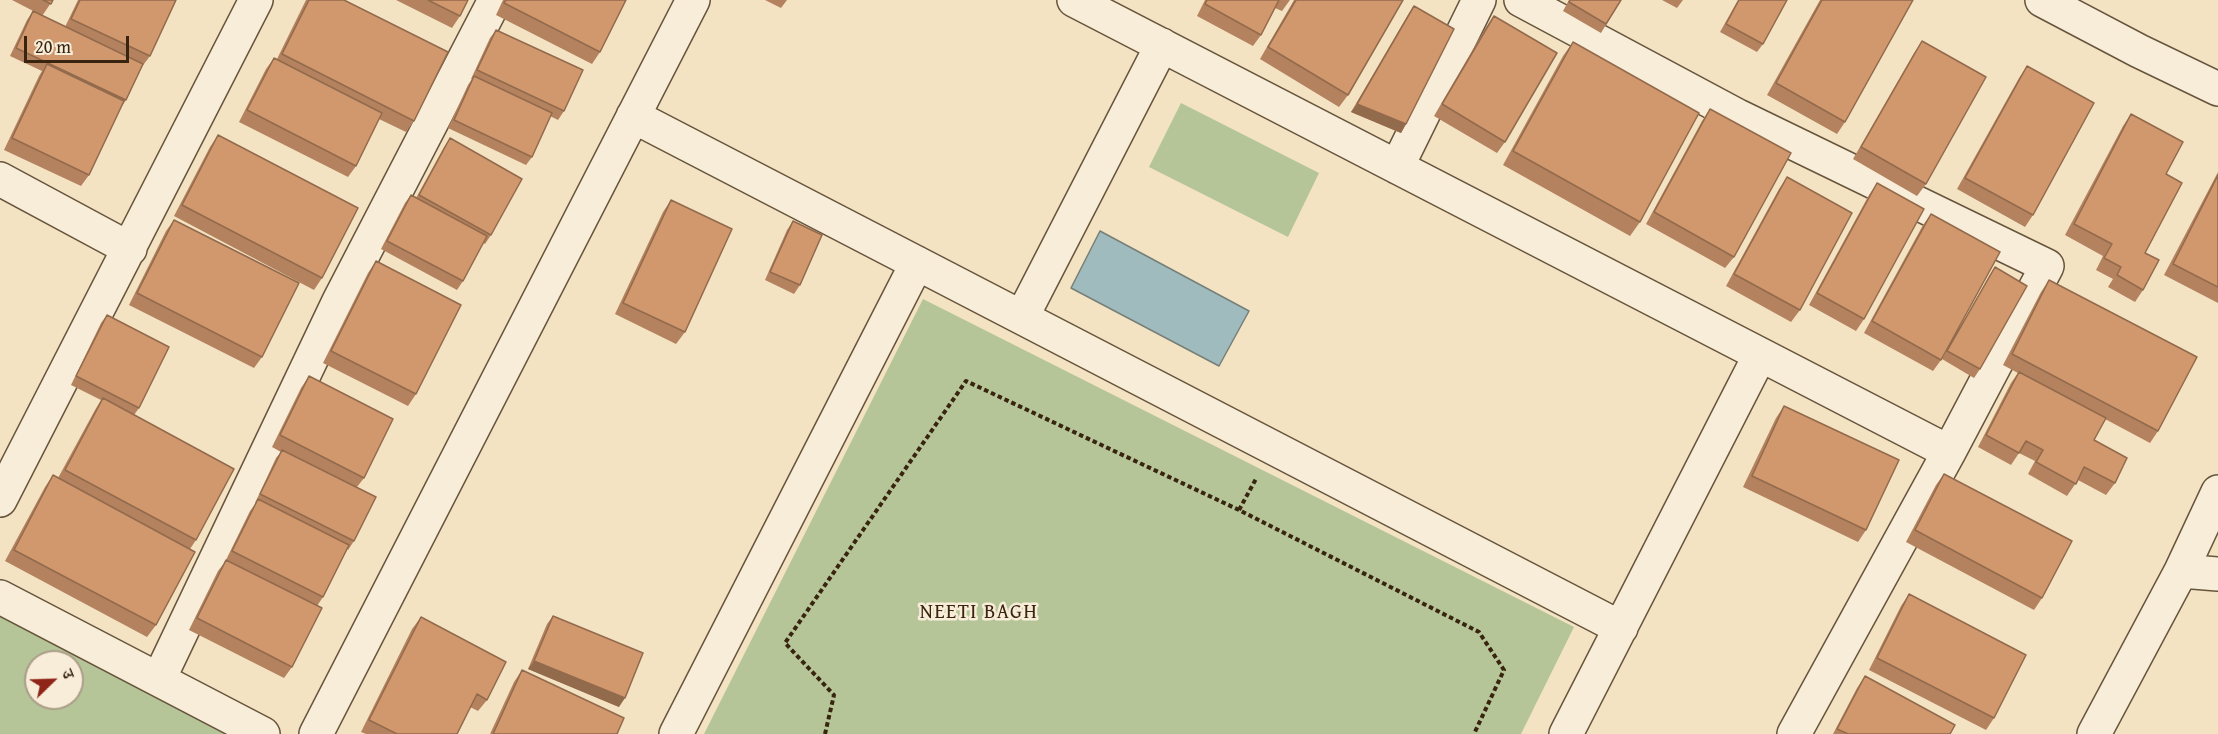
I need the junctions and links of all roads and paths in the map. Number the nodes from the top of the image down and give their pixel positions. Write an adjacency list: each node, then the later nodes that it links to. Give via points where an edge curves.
1 (255, 0): 13 (street)
2 (495, 0): 24 (street, via 339,301)
3 (1479, 0): 11 (street)
4 (1521, 0): 17 (street, via 1738,116 2047,266)
5 (2042, 0): 9 (street)
6 (686, 2): 10 (street)
7 (1095, 5): 8 (street)
8 (1162, 45): 11 (street); 15 (street)
9 (2218, 89)
10 (633, 116): 14 (street); 26 (street)
11 (1397, 167): 16 (street)
12 (0, 179): 13 (street)
13 (130, 249): 19 (street)
14 (917, 263): 15 (street); 27 (street)
15 (1022, 317): 23 (street)
16 (1760, 355): 17 (street); 23 (street)
17 (1949, 452): 31 (street)
18 (2218, 492): 20 (street)
19 (0, 500)
20 (2181, 571): 21 (street); 32 (street)
21 (2218, 574)
22 (0, 597): 24 (street)
23 (1621, 628): 30 (street)
24 (159, 679): 25 (street)
25 (263, 734)
26 (316, 734)
27 (676, 734)
28 (825, 734): 29 (path, via 834,695 785,643 966,381 1239,510 1479,632 1504,670)
29 (1474, 734)
30 (1566, 734)
31 (1794, 734)
32 (2094, 734)

